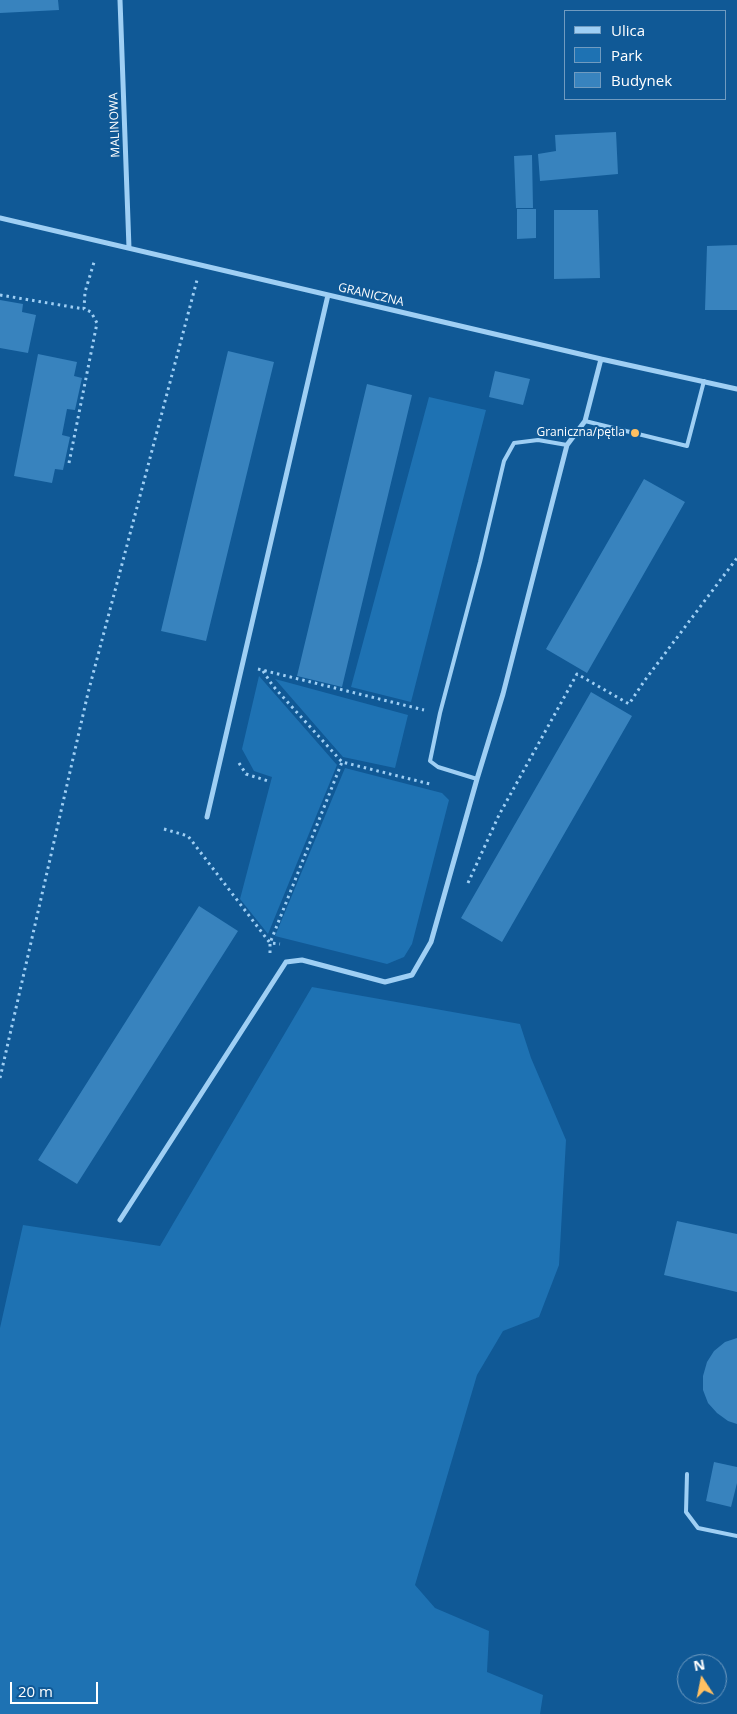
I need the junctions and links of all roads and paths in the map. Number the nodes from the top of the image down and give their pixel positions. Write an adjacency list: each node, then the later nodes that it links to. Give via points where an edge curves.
1 (120, 0): 3 (street, MALINOWA)
2 (0, 218): 3 (street, GRANICZNA)
3 (130, 248): 5 (street, GRANICZNA)
4 (96, 256): 8 (path, via 85,292)
5 (201, 264): 7 (street, GRANICZNA); 28 (path, via 88,693)
6 (0, 294): 8 (path)
7 (328, 295): 9 (street, GRANICZNA); 16 (street)
8 (84, 309): 14 (path, via 91,312 97,324)
9 (601, 359): 10 (street, GRANICZNA); 12 (street)
10 (704, 381): 11 (street, GRANICZNA); 12 (lane, via 686,446)
11 (737, 389)
12 (586, 421): 13 (street)
13 (567, 445): 18 (lane, via 538,440 514,443 504,461); 20 (street, via 503,694)
14 (69, 463)
15 (737, 558): 24 (path, via 629,704 577,674 499,815)
16 (241, 665): 17 (path); 22 (street)
17 (263, 671): 18 (path); 19 (path)
18 (440, 714): 20 (lane, via 430,761 438,768)
19 (342, 762): 21 (path); 25 (path)
20 (477, 779): 29 (street, via 432,942 412,975 385,982 302,960 286,962)
21 (437, 786)
22 (207, 817)
23 (164, 829): 25 (path, via 188,836)
24 (467, 886)
25 (270, 943): 26 (path); 27 (path, via 271,951)
26 (288, 946)
27 (266, 960)
28 (0, 1078)
29 (120, 1220)
30 (687, 1474): 31 (lane, via 686,1512 698,1528)
31 (737, 1536)

